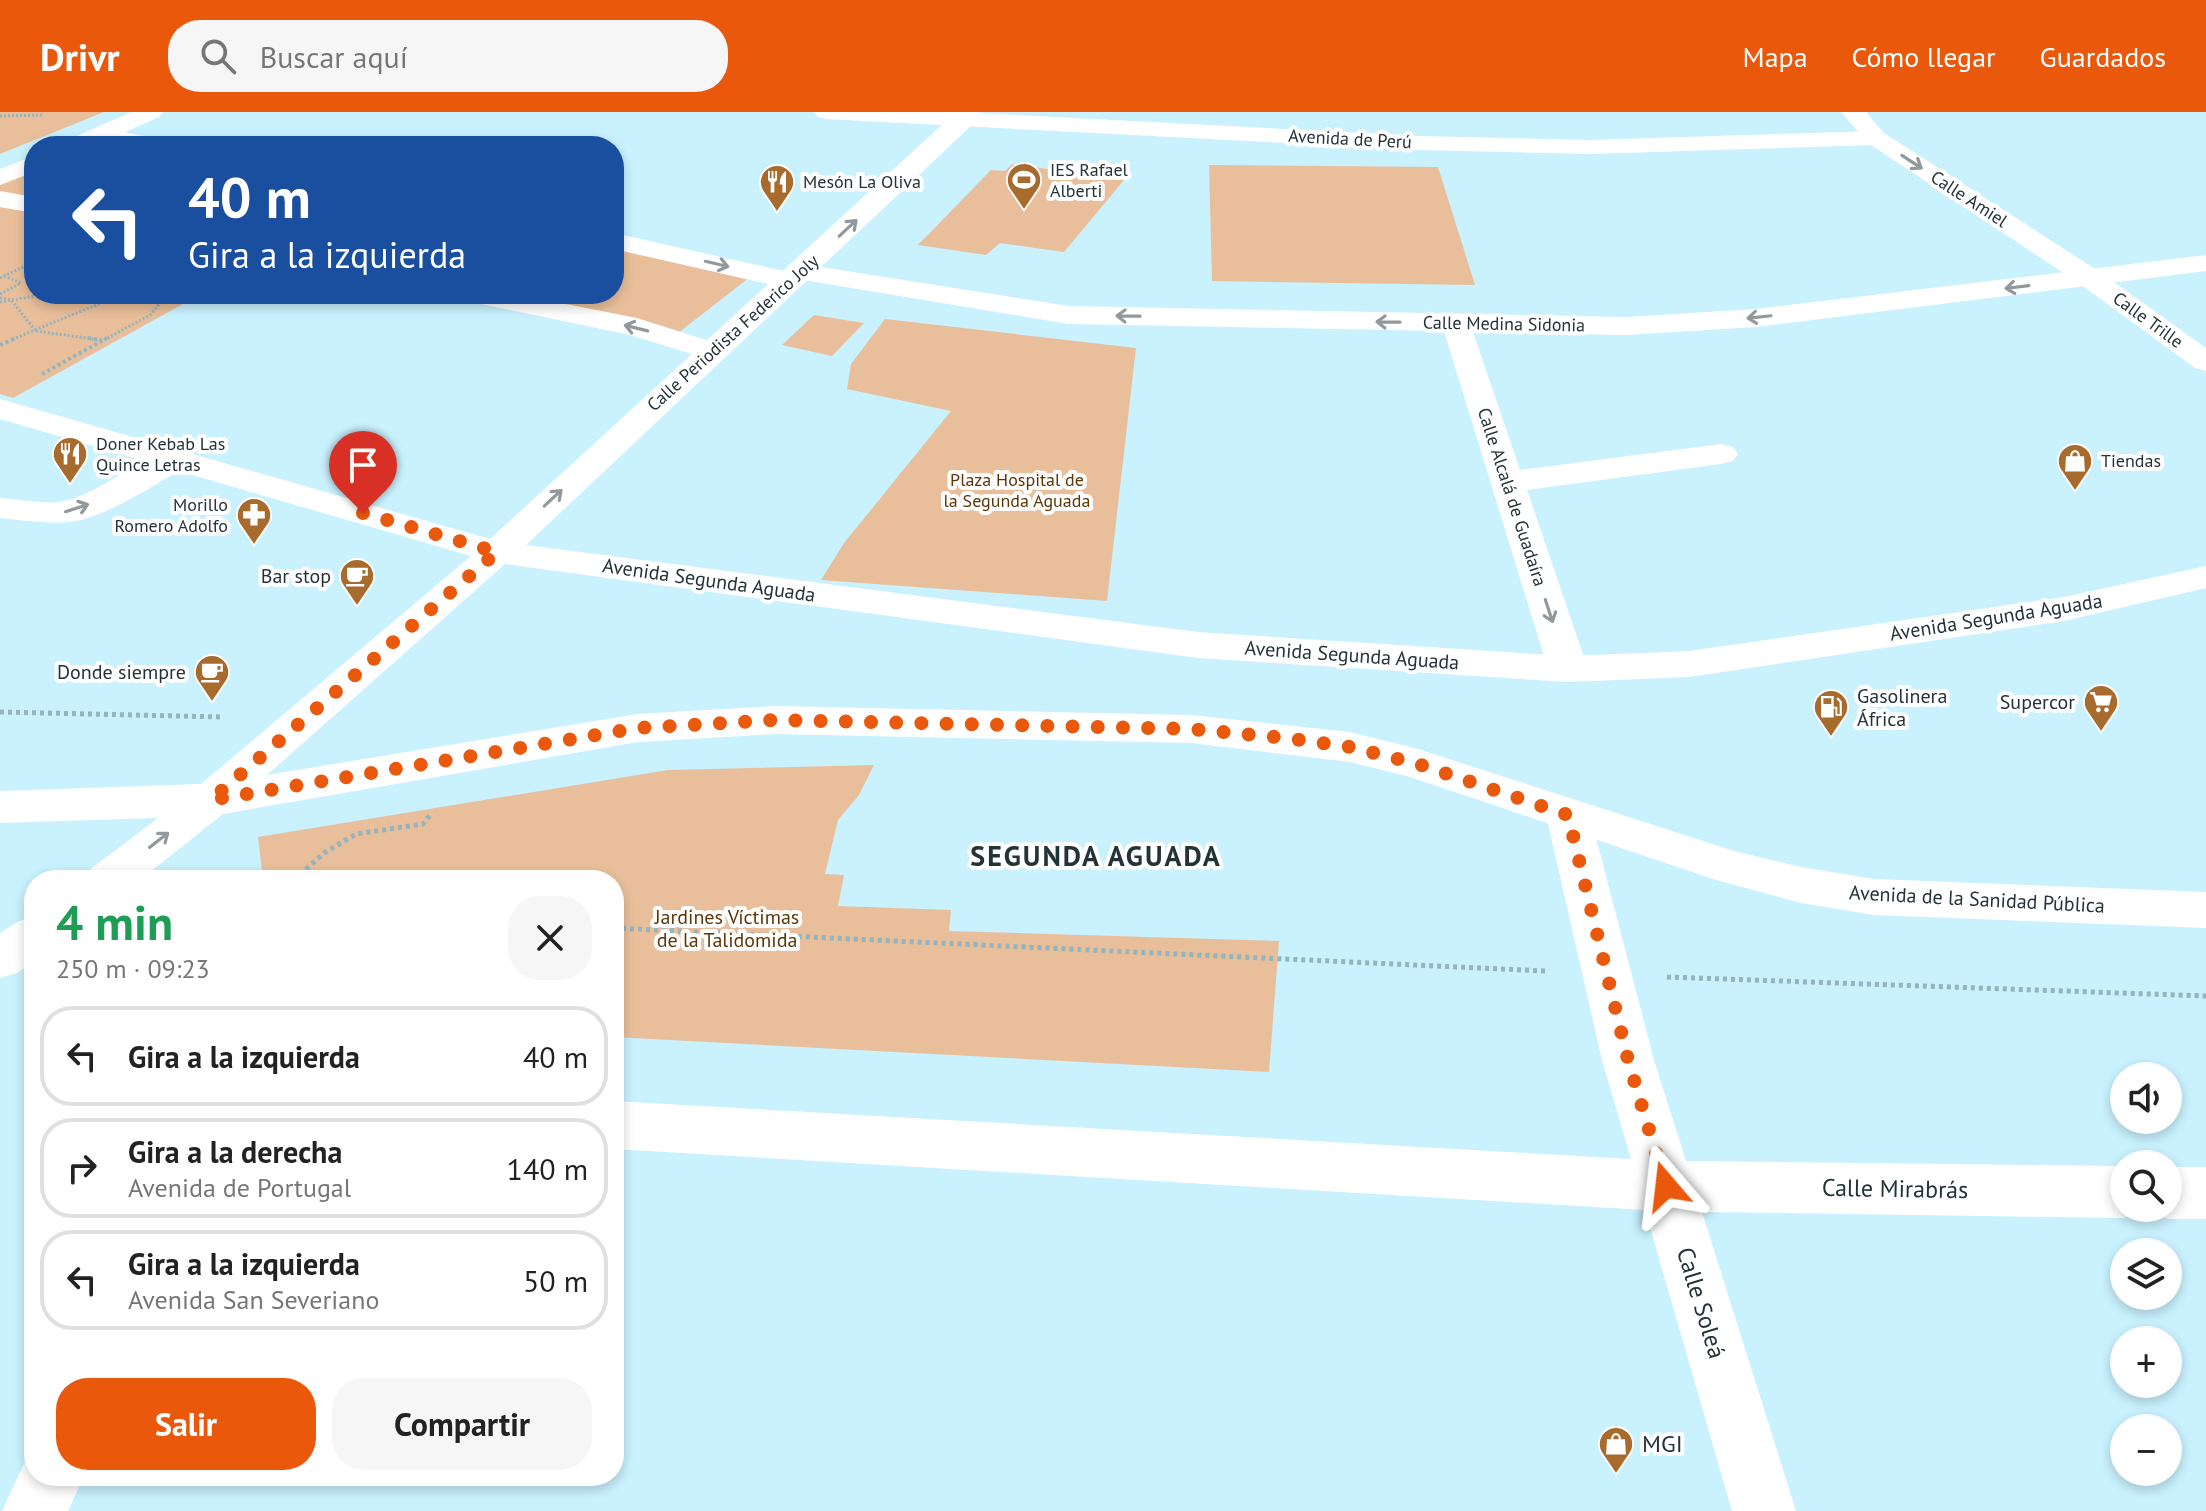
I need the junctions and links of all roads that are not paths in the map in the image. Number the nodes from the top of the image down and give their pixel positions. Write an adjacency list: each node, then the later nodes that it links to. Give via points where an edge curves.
1 (151, 112): 5 (street)
2 (826, 112): 4 (street, Avenida de Perú)
3 (1853, 112): 8 (street, Calle Amiel)
4 (966, 115): 8 (street, Avenida de Perú, via 1467,144 1590,147); 15 (street, Calle Periodista Federico Joly, one-way to 4)
5 (101, 134): 6 (street); 7 (street)
6 (96, 136)
7 (111, 136)
8 (1876, 138): 16 (street, Calle Amiel, one-way to 16)
9 (24, 167): 10 (street)
10 (0, 178)
11 (0, 199): 12 (street)
12 (24, 203)
13 (624, 243): 15 (street, Calle Medina Sidonia, one-way to 15)
14 (2206, 263): 16 (street, Calle Medina Sidonia)
15 (795, 276): 18 (street, Calle Medina Sidonia, one-way to 15, via 1069,315); 19 (street, Calle Periodista Federico Joly)
16 (2090, 278): 18 (street, Calle Medina Sidonia, one-way to 18, via 1756,318 1626,326); 20 (street, Calle Trille)
17 (522, 304): 19 (street, one-way to 17, via 637,327)
18 (1456, 324): 24 (street, Calle Alcalá de Guadaíra)
19 (711, 351): 26 (street, Calle Periodista Federico Joly, one-way to 19)
20 (2206, 362)
21 (0, 409): 23 (street, Avenida Segunda Aguada)
22 (1721, 454): 24 (street)
23 (175, 459): 25 (street, one-way to 23, via 70,512); 26 (street, Avenida Segunda Aguada)
24 (1508, 482): 28 (street, Calle Alcalá de Guadaíra, one-way to 28)
25 (0, 508)
26 (497, 552): 28 (street, Avenida Segunda Aguada, via 1198,645); 29 (street, Calle Periodista Federico Joly)
27 (2206, 577): 28 (street, Avenida Segunda Aguada, via 2064,609 1689,664)
28 (1568, 669)
29 (211, 800): 30 (street, Avenida de la Sanidad Pública); 31 (street, Avenida de la Sanidad Pública, via 638,728 775,720 1191,729 1286,738 1418,764); 32 (street, Calle Periodista Federico Joly, one-way to 29)
30 (0, 807)
31 (1568, 815): 33 (street, Avenida de la Sanidad Pública, via 1732,868 1874,897); 37 (street, Calle Soleá, via 1606,975)
32 (121, 870)
33 (2206, 910)
34 (24, 942): 35 (street)
35 (0, 959)
36 (624, 1126): 37 (street, Calle Mirabrás)
37 (1666, 1186): 38 (street, Calle Mirabrás); 43 (street, Calle Soleá)
38 (2110, 1192)
39 (2182, 1193): 40 (street)
40 (2206, 1193)
41 (47, 1486): 42 (street)
42 (34, 1511)
43 (1764, 1511)

